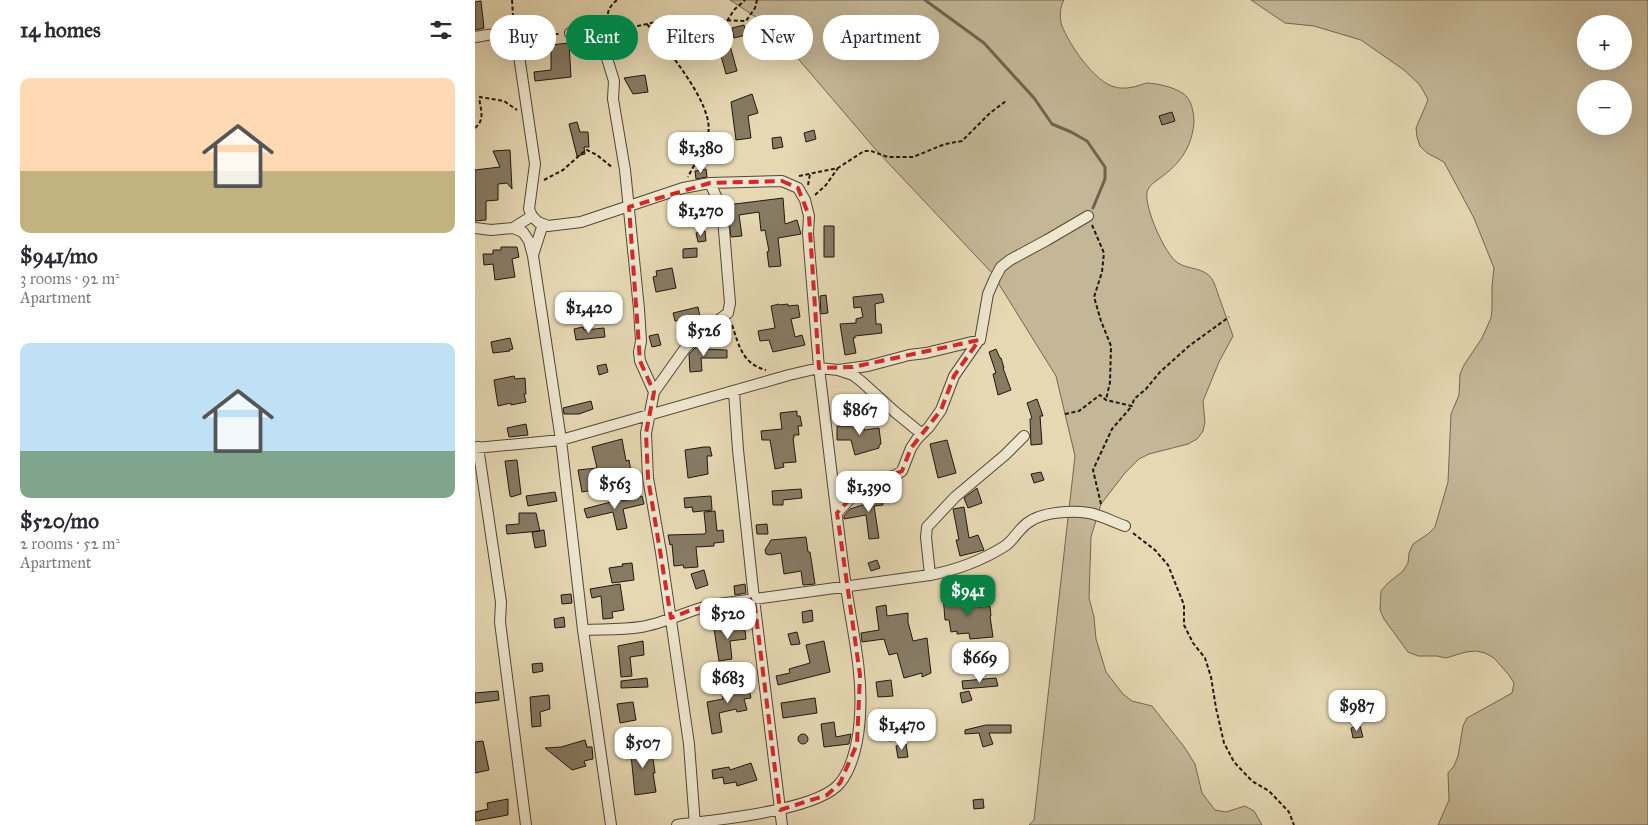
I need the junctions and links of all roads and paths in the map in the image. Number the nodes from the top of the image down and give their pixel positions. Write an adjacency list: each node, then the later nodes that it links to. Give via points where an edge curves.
1 (512, 0): 5 (path)
2 (617, 0): 6 (path)
3 (745, 0): 7 (path)
4 (757, 0): 8 (path, via 746,21)
5 (514, 15)
6 (607, 15)
7 (731, 15)
8 (733, 21)
9 (646, 24): 10 (path); 23 (path, via 676,61 704,107 708,120 708,134)
10 (638, 26)
11 (490, 35): 12 (street)
12 (475, 38)
13 (520, 60): 16 (street)
14 (608, 60): 19 (street, via 614,81 613,99)
15 (1006, 101): 18 (path, via 962,141 913,156 887,157 864,151)
16 (529, 122): 17 (path, via 504,101 482,96 479,98 481,121); 22 (street, via 535,164)
17 (475, 128)
18 (838, 168): 20 (path); 24 (path, via 826,185)
19 (625, 177): 22 (path, via 587,150 563,170); 25 (street)
20 (782, 181): 21 (street); 24 (street, via 798,188)
21 (710, 182): 23 (street); 32 (street, via 720,205 724,230)
22 (533, 186): 26 (street, via 529,209)
23 (683, 188): 25 (street)
24 (805, 200): 35 (street, via 809,216)
25 (629, 207): 28 (street, via 581,222); 38 (street, via 639,309 640,361)
26 (532, 216): 28 (street); 30 (street)
27 (1088, 216): 34 (street, via 1001,267 988,294); 40 (path, via 1104,253 1094,297 1111,346)
28 (543, 224): 31 (street)
29 (475, 228): 30 (street)
30 (513, 228): 31 (street, via 523,232)
31 (533, 256): 46 (street)
32 (728, 313): 36 (path, via 743,355 749,362); 38 (street, via 686,347)
33 (1229, 317): 41 (path, via 1160,372 1134,399)
34 (979, 340): 37 (street); 44 (street, via 954,376 941,410)
35 (819, 368): 37 (street); 39 (street); 49 (street)
36 (767, 370)
37 (838, 370): 44 (street, via 853,375)
38 (654, 392): 42 (street)
39 (734, 392): 42 (street); 53 (street)
40 (1106, 400): 41 (path); 43 (path, via 1100,395 1079,411)
41 (1132, 406): 48 (path, via 1112,429 1093,470 1101,504)
42 (649, 414): 46 (street); 54 (street, via 646,433 648,478)
43 (1065, 414)
44 (922, 434): 49 (street, via 911,448 900,474 860,488)
45 (1024, 436): 51 (street, via 955,497 927,527)
46 (561, 440): 47 (street); 55 (street)
47 (476, 447): 58 (street, via 501,602 500,622)
48 (1107, 510)
49 (837, 513): 52 (street)
50 (1125, 526): 51 (street, via 1090,513 1053,513 1028,522 1007,545 983,559); 62 (path, via 1155,550 1167,565 1184,605 1184,625 1205,658 1225,743 1234,762 1289,812)
51 (930, 576): 52 (street)
52 (847, 587): 53 (street); 56 (street, via 860,675 861,714 857,744 840,783 827,794)
53 (754, 599): 54 (street, via 691,610); 56 (street)
54 (671, 618): 55 (street, via 641,627); 57 (street, via 689,744)
55 (583, 630): 59 (street)
56 (780, 810): 57 (street); 61 (street)
57 (694, 824): 60 (street)
58 (526, 825)
59 (611, 825)
60 (677, 825)
61 (782, 825)
62 (1294, 825)

